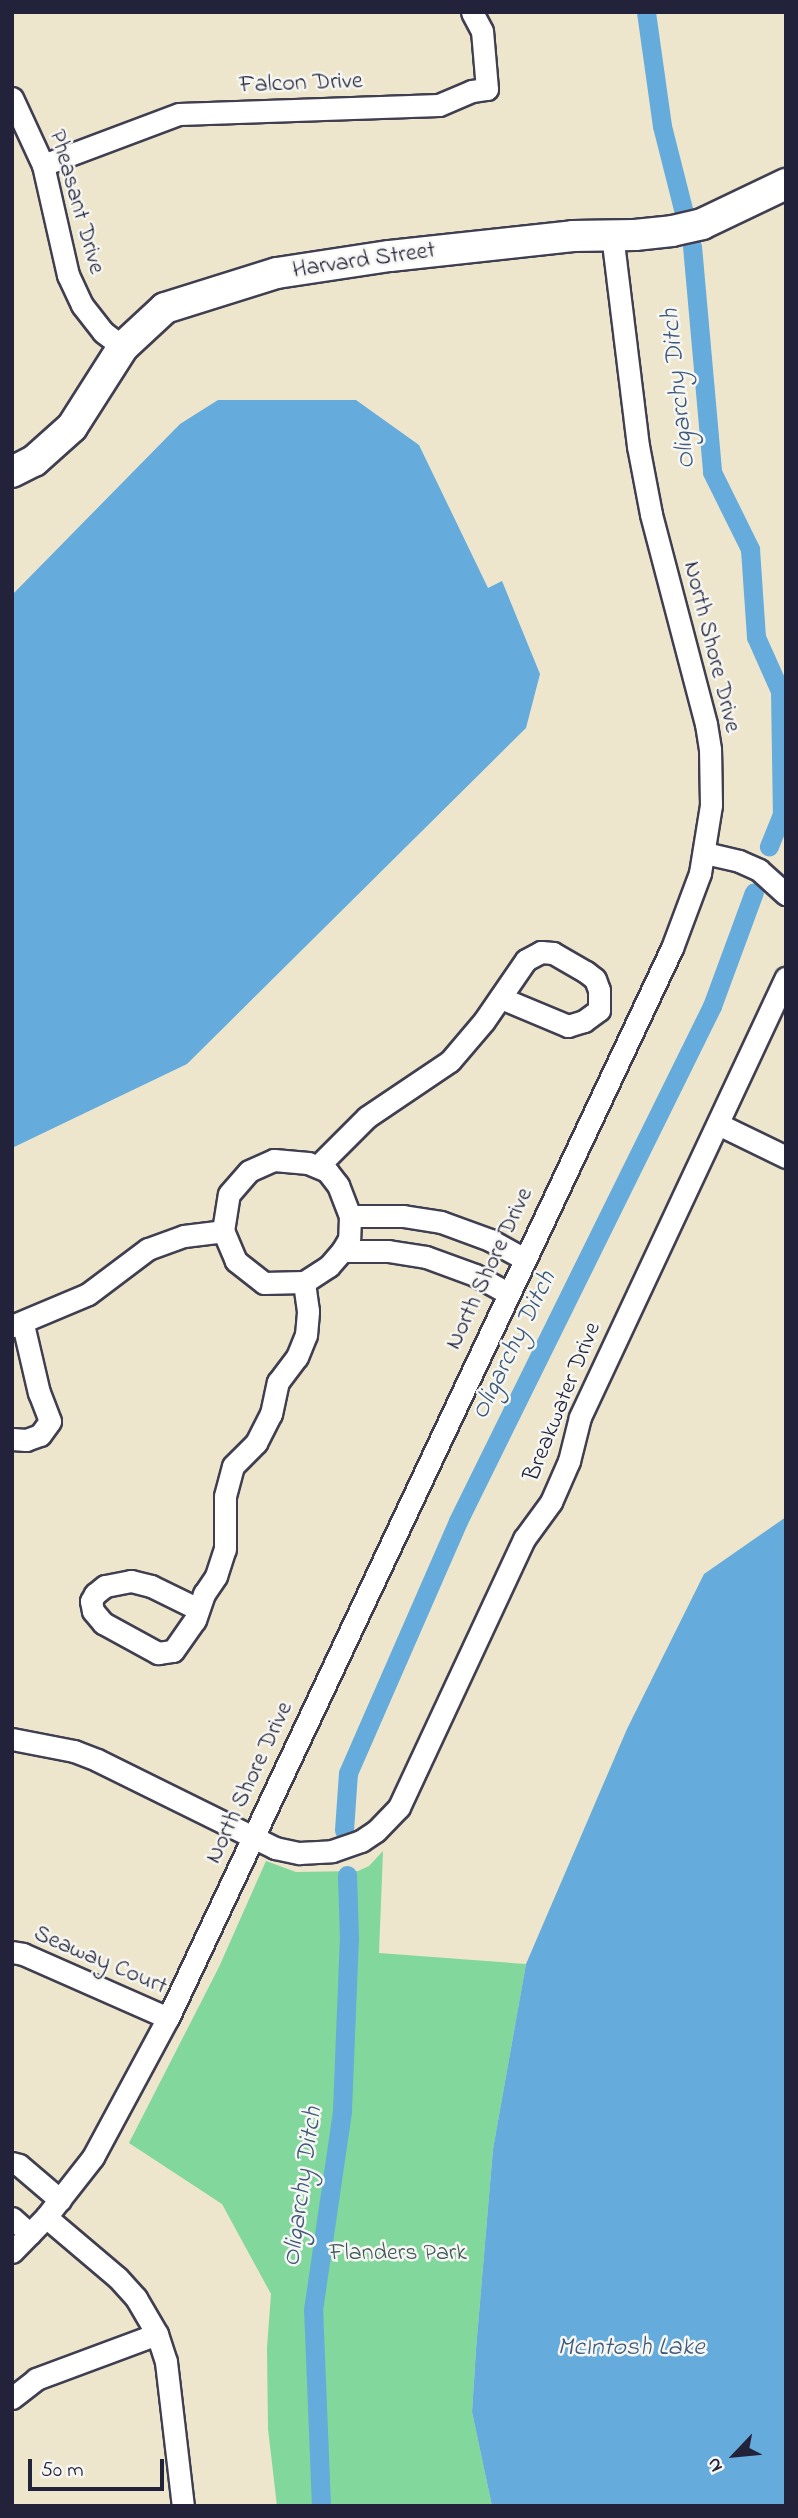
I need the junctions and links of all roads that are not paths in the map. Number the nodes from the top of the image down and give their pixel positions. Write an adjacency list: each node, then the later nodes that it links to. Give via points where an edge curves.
1 (472, 12): 3 (street, Falcon Drive, via 482,31 487,89 439,105 179,114)
2 (12, 98): 3 (street, Pheasant Drive)
3 (43, 165): 6 (street, Pheasant Drive, via 68,275 82,305 103,332)
4 (786, 184): 5 (street, Harvard Street, via 702,224 647,234)
5 (612, 234): 6 (street, Harvard Street, via 390,256 277,273 165,308); 8 (street, North Shore Drive, via 645,487 706,724 711,805)
6 (123, 347): 7 (street, Harvard Street, via 72,427 34,461)
7 (12, 472)
8 (705, 853): 9 (street, via 759,870); 18 (street, North Shore Drive, via 672,948)
9 (786, 894)
10 (786, 978): 12 (street, Breakwater Drive)
11 (501, 998): 11 (street, via 518,968 541,952 553,953 586,972 599,990 598,1010 568,1026); 14 (street, via 450,1061 367,1117)
12 (718, 1124): 13 (street); 25 (street, Breakwater Drive, via 580,1417 569,1461 551,1502 524,1539 399,1807 376,1831 332,1852 299,1853)
13 (786, 1157)
14 (318, 1166): 15 (street, via 338,1185); 16 (street, via 274,1160 249,1171 229,1194)
15 (350, 1216): 17 (street, via 349,1239); 18 (street, via 402,1216 441,1223 489,1240)
16 (223, 1231): 19 (street, via 236,1261 264,1283); 21 (street, via 184,1236 148,1250 88,1294)
17 (342, 1251): 19 (street); 20 (street, via 426,1257)
18 (523, 1259): 20 (street, North Shore Drive)
19 (304, 1282): 23 (street, via 306,1335 297,1357 278,1382 271,1414 256,1443 233,1466 225,1496 225,1549)
20 (508, 1293): 25 (street, North Shore Drive)
21 (17, 1325): 22 (street, via 50,1421 40,1435)
22 (12, 1439)
23 (198, 1609): 23 (street, via 131,1581 105,1586 91,1601 103,1623 158,1653 173,1651)
24 (12, 1739): 25 (street, Breakwater Drive, via 97,1760)
25 (253, 1838): 27 (street, North Shore Drive)
26 (12, 1952): 27 (street, Seaway Court)
27 (168, 2018): 29 (street, North Shore Drive, via 93,2157)
28 (12, 2162): 29 (street)
29 (60, 2200): 30 (street, North Shore Drive)
30 (46, 2217): 32 (street, North Shore Drive); 34 (street, via 118,2278)
31 (12, 2218): 32 (street)
32 (30, 2234): 33 (street, North Shore Drive)
33 (12, 2252)
34 (157, 2334): 35 (street, via 36,2379); 36 (street, via 166,2362)
35 (12, 2398)
36 (183, 2506)

